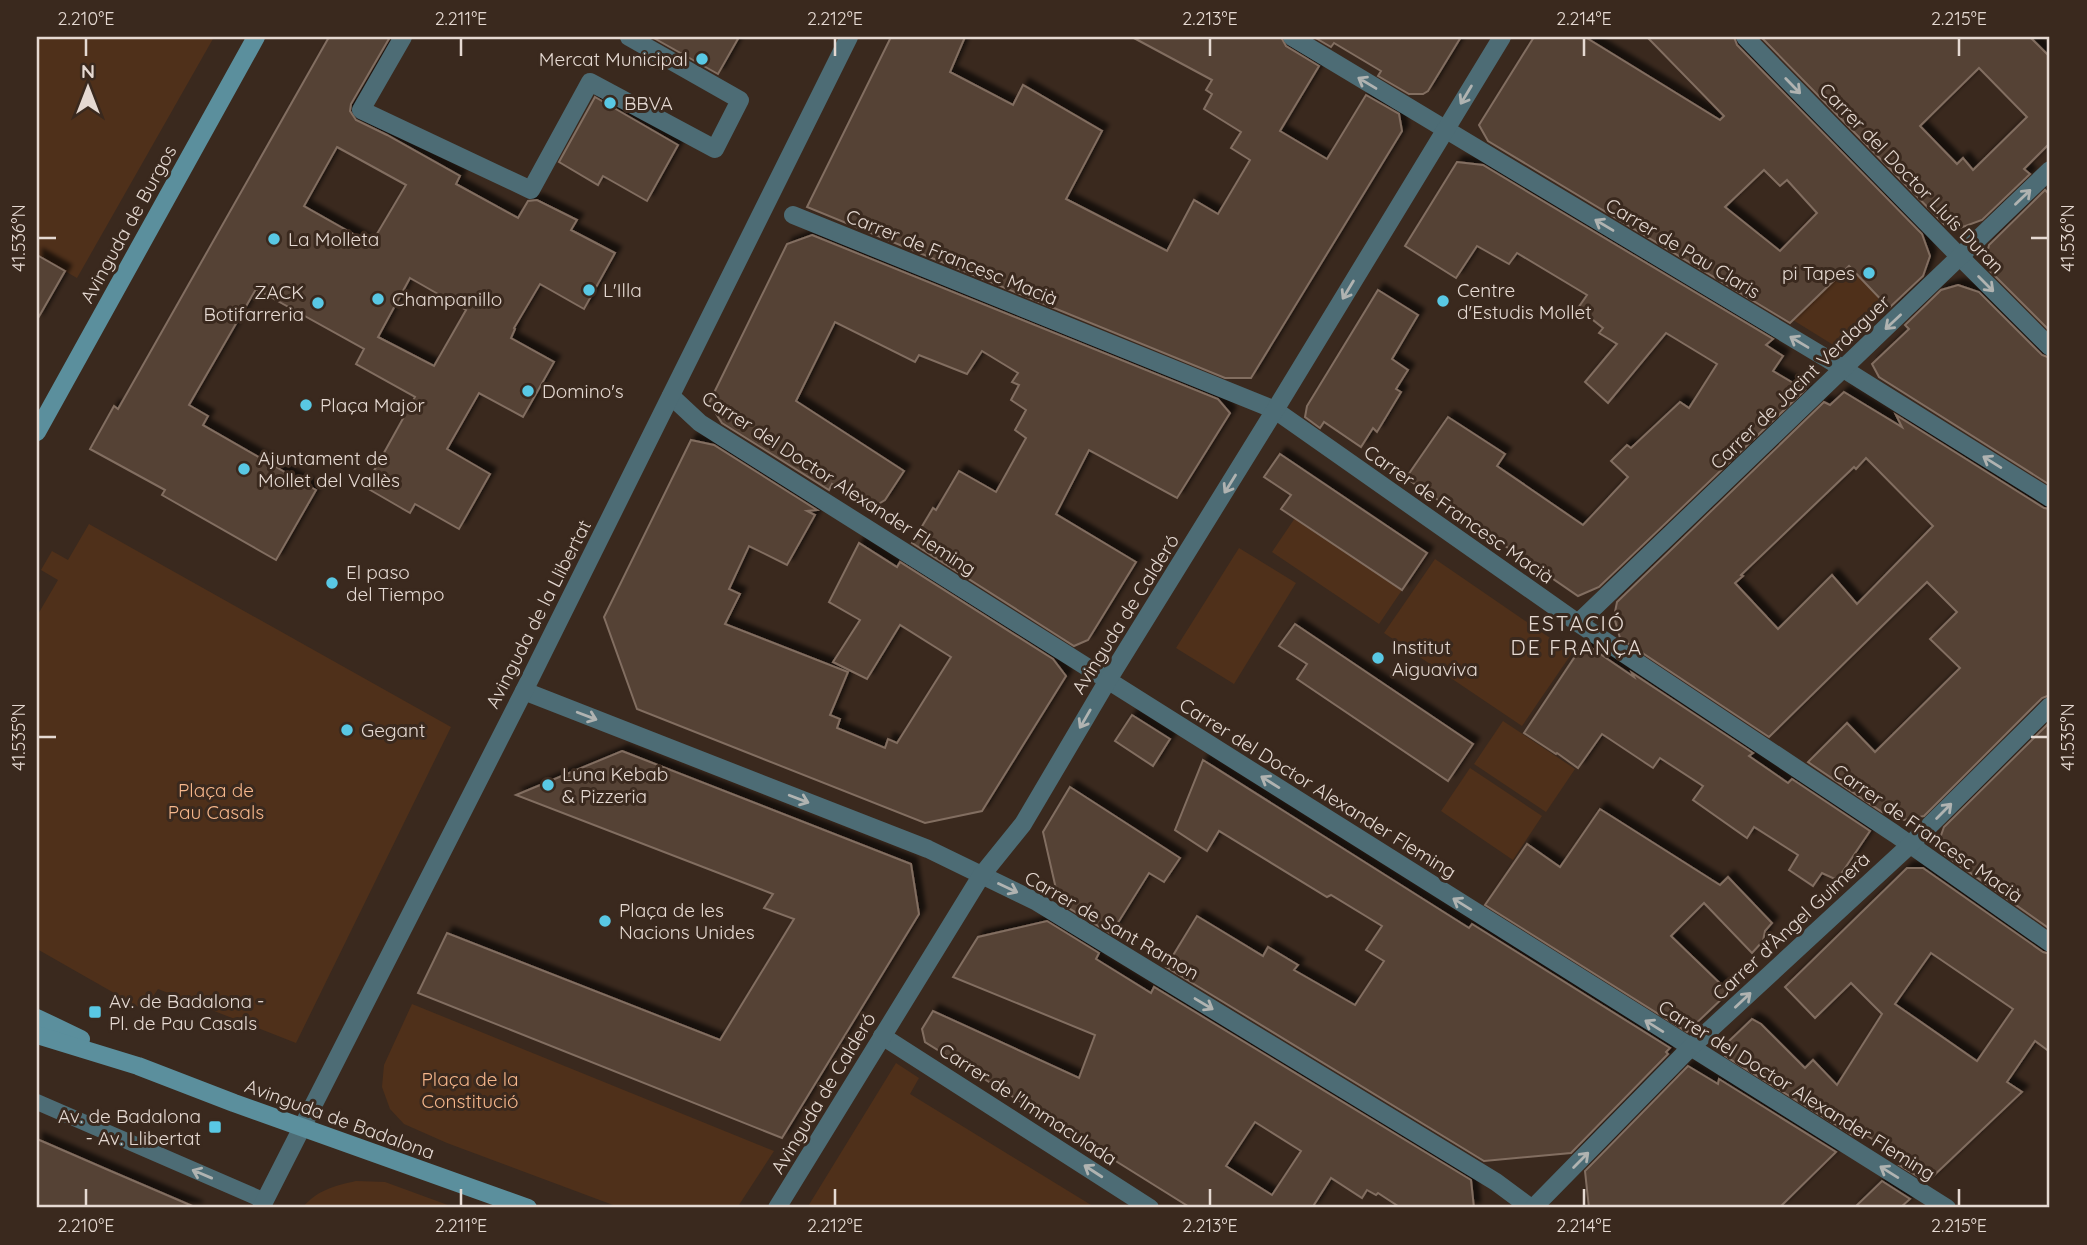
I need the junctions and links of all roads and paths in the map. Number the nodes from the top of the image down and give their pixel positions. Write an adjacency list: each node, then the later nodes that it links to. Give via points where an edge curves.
1 (256, 37): 16 (street, Avinguda de Burgos)
2 (403, 37): 3 (street, via 361,110 531,190 590,82 715,149 740,100)
3 (629, 37)
4 (849, 37): 14 (street, Avinguda de la Llibertat)
5 (1292, 37): 8 (street, Carrer de Pau Claris, one-way to 5)
6 (1502, 37): 8 (street, Avinguda de Calderó, one-way to 8)
7 (1745, 37): 11 (street, Carrer del Doctor Lluís Duran, one-way to 11)
8 (1445, 130): 13 (street, Carrer de Pau Claris, one-way to 8); 15 (street, Avinguda de Calderó, one-way to 15)
9 (2050, 170): 11 (street, Carrer de Jacint Verdaguer, one-way to 9)
10 (793, 215): 15 (street, Carrer de Francesc Macià)
11 (1961, 258): 12 (street, Carrer del Doctor Lluís Duran, one-way to 12); 13 (street, Carrer de Jacint Verdaguer, one-way to 13)
12 (2050, 347)
13 (1844, 369): 17 (street, Carrer de Pau Claris, one-way to 13); 18 (street, Carrer de Jacint Verdaguer)
14 (671, 396): 19 (street, Carrer del Doctor Alexander Fleming, via 700,423); 20 (street, Avinguda de la Llibertat)
15 (1275, 410): 18 (street, Carrer de Francesc Macià); 19 (street, Avinguda de Calderó, one-way to 19)
16 (37, 432)
17 (2050, 498)
18 (1578, 623): 22 (street, Carrer de Francesc Macià)
19 (1108, 680): 23 (street, Avinguda de Calderó, one-way to 23, via 1023,824); 28 (street, Carrer del Doctor Alexander Fleming, one-way to 19)
20 (524, 691): 23 (street, Carrer de Sant Ramon, one-way to 23, via 928,849); 31 (street, Avinguda de la Llibertat)
21 (2050, 706): 22 (street, Carrer d'Àngel Guimerà, one-way to 21)
22 (1910, 845): 24 (street, Carrer de Francesc Macià); 28 (street, Carrer d'Àngel Guimerà, one-way to 22)
23 (981, 876): 27 (street, Avinguda de Calderó); 36 (street, Carrer de Sant Ramon, one-way to 36, via 1037,902)
24 (2050, 943)
25 (37, 1018): 29 (street, Avinguda de Badalona)
26 (37, 1035): 29 (street, Avinguda de Badalona)
27 (882, 1035): 34 (street, Avinguda de Calderó); 35 (street, Carrer de l'Immaculada, one-way to 27)
28 (1690, 1048): 36 (street, Carrer d'Àngel Guimerà, one-way to 28); 37 (street, Carrer del Doctor Alexander Fleming, one-way to 28)
29 (138, 1066): 31 (street, Avinguda de Badalona)
30 (37, 1102): 32 (lane, one-way to 30)
31 (302, 1128): 32 (street, Avinguda de la Llibertat); 33 (street, Avinguda de Badalona)
32 (263, 1205)
33 (528, 1208)
34 (777, 1208)
35 (1150, 1208)
36 (1532, 1208)
37 (1947, 1208)

